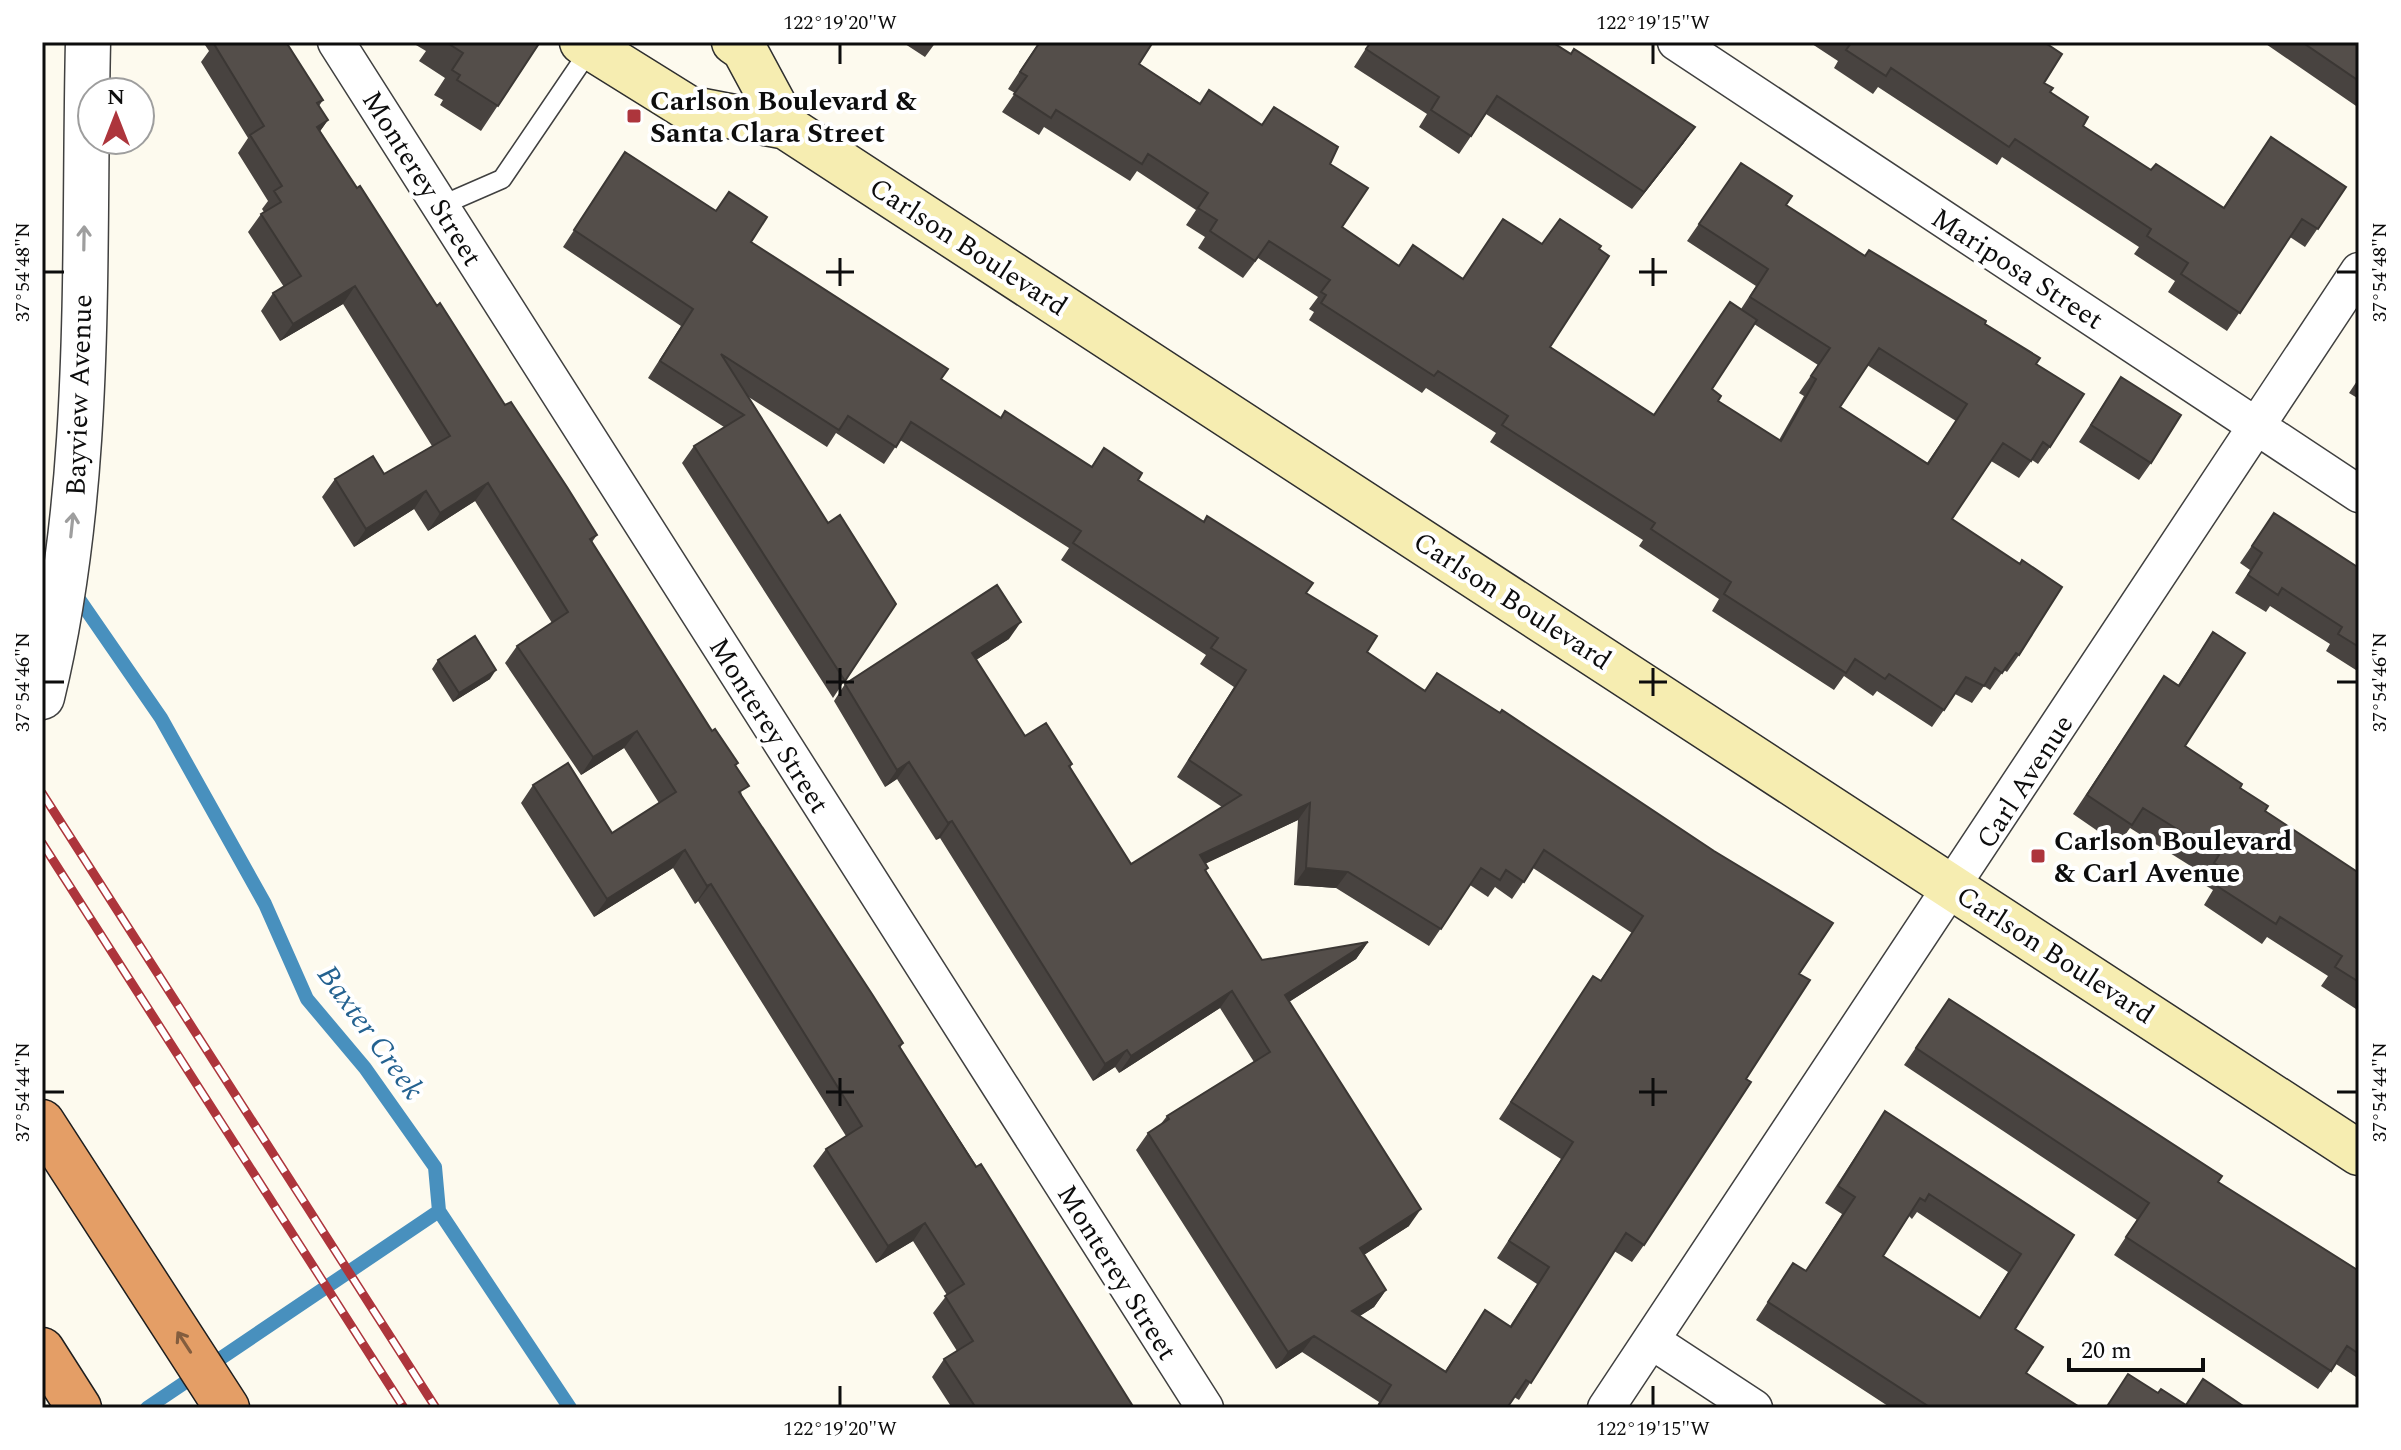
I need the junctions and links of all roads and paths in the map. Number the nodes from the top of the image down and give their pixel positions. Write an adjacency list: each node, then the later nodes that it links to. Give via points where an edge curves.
1 (88, 42): 11 (street, Bayview Avenue, one-way to 1, via 62,602 78,464)
2 (336, 42): 7 (street, Monterey Street)
3 (734, 42): 6 (main road, Carlson Boulevard, via 744,49)
4 (1676, 42): 9 (street, Mariposa Street)
5 (586, 45): 6 (main road, Carlson Boulevard, via 688,108); 7 (lane, via 502,179)
6 (786, 127): 12 (main road, Carlson Boulevard)
7 (440, 206): 19 (street, Monterey Street)
8 (2359, 271): 9 (street, Carl Avenue)
9 (2256, 425): 10 (street, Mariposa Street); 12 (street, Carl Avenue)
10 (2359, 494)
11 (42, 697)
12 (1954, 887): 14 (main road, Carlson Boulevard); 15 (street, Carl Avenue)
13 (42, 1122): 18 (highway, one-way to 13)
14 (2359, 1153)
15 (1652, 1341): 20 (street, Carl Avenue); 21 (street)
16 (42, 1350): 17 (highway)
17 (79, 1408)
18 (227, 1408)
19 (1205, 1408)
20 (1606, 1408)
21 (1754, 1408)

